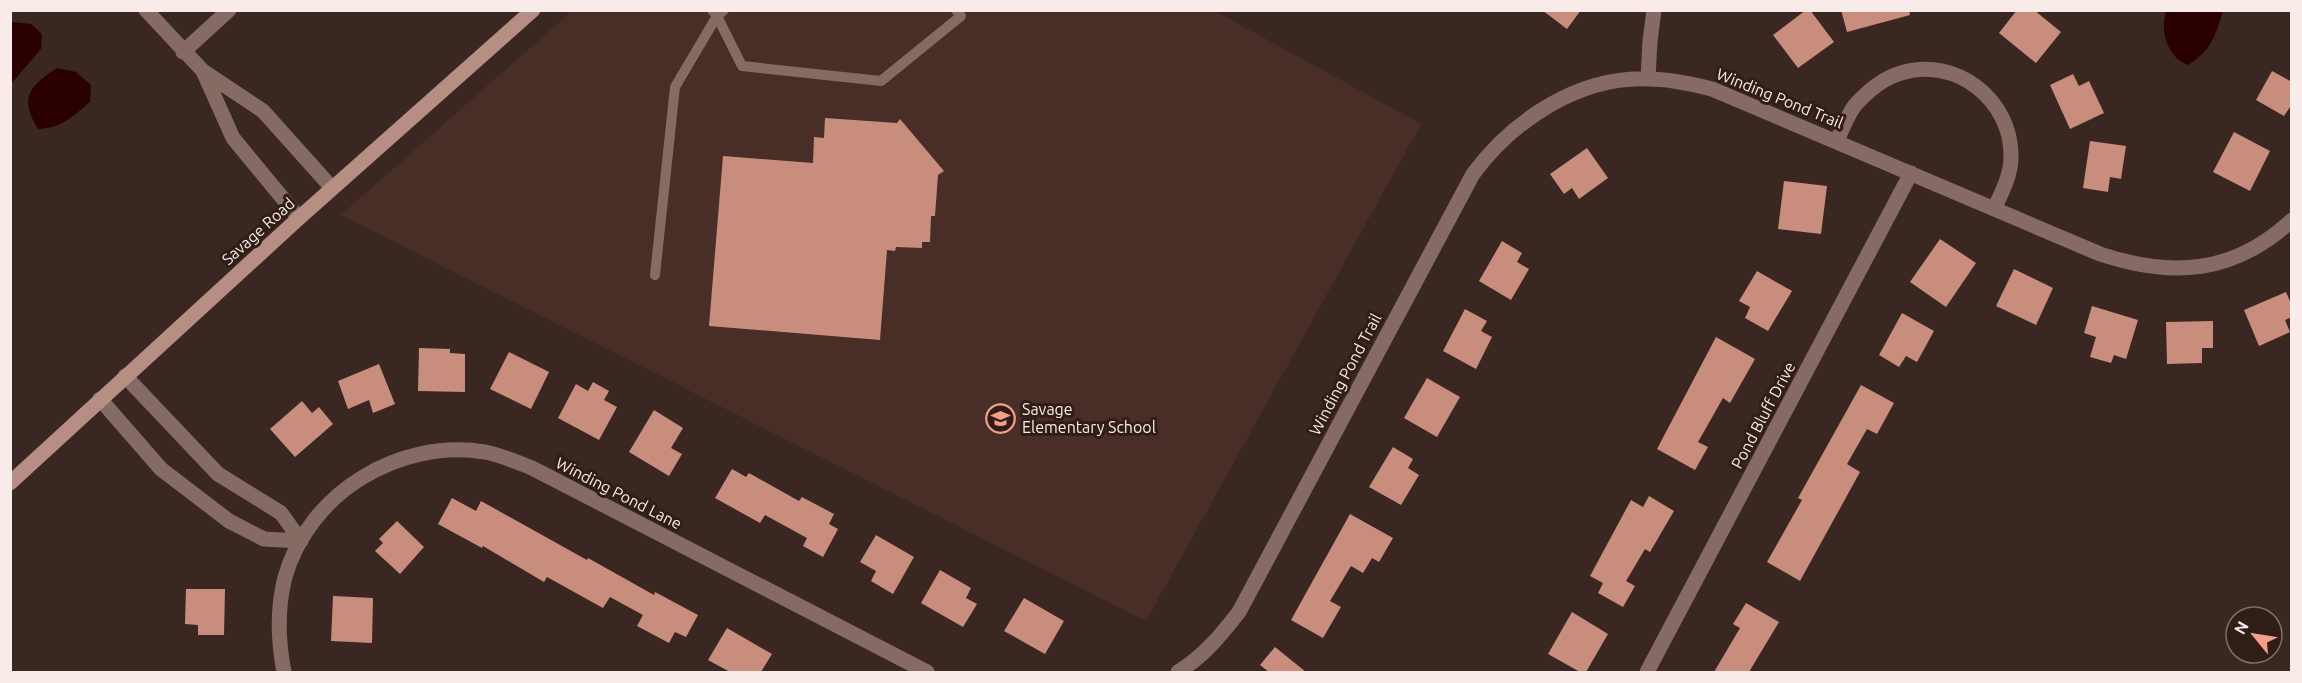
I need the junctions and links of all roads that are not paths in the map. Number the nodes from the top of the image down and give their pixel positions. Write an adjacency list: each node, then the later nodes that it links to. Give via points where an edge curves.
1 (146, 10): 7 (street)
2 (229, 10): 7 (street)
3 (533, 10): 12 (street, Savage Road)
4 (956, 10): 6 (lane, via 961,16 881,81 742,66)
5 (1654, 10): 9 (street)
6 (718, 12): 16 (lane, via 675,87)
7 (183, 52): 8 (street)
8 (203, 71): 12 (street, via 263,111); 14 (street, via 232,138)
9 (1648, 78): 10 (street, Winding Pond Trail, via 1712,89); 23 (street, Winding Pond Trail, via 1605,84 1563,98 1526,120 1489,152 1460,195 1239,612 1193,663)
10 (1837, 140): 11 (street, Winding Pond Trail); 13 (street, via 1854,105 1879,83 1902,73 1927,70 1952,73 1968,80 1998,108 2011,144 2009,175)
11 (1911, 173): 13 (street, Winding Pond Trail); 24 (street, Pond Bluff Drive)
12 (332, 188): 14 (street, Savage Road)
13 (1994, 209): 15 (street, Winding Pond Trail, via 2130,264 2181,269 2199,268 2247,251)
14 (299, 218): 17 (street, Savage Road)
15 (2292, 219)
16 (655, 275)
17 (125, 376): 18 (street, Savage Road); 20 (street, via 218,474 281,513)
18 (100, 399): 19 (street, Savage Road); 20 (street, via 161,469 229,521 264,539)
19 (10, 483)
20 (301, 541): 21 (street, via 286,574 280,606 279,640); 22 (street, Winding Pond Lane, via 333,499 379,467 429,452 485,452 532,468)
21 (284, 672)
22 (927, 672)
23 (1178, 672)
24 (1647, 672)

